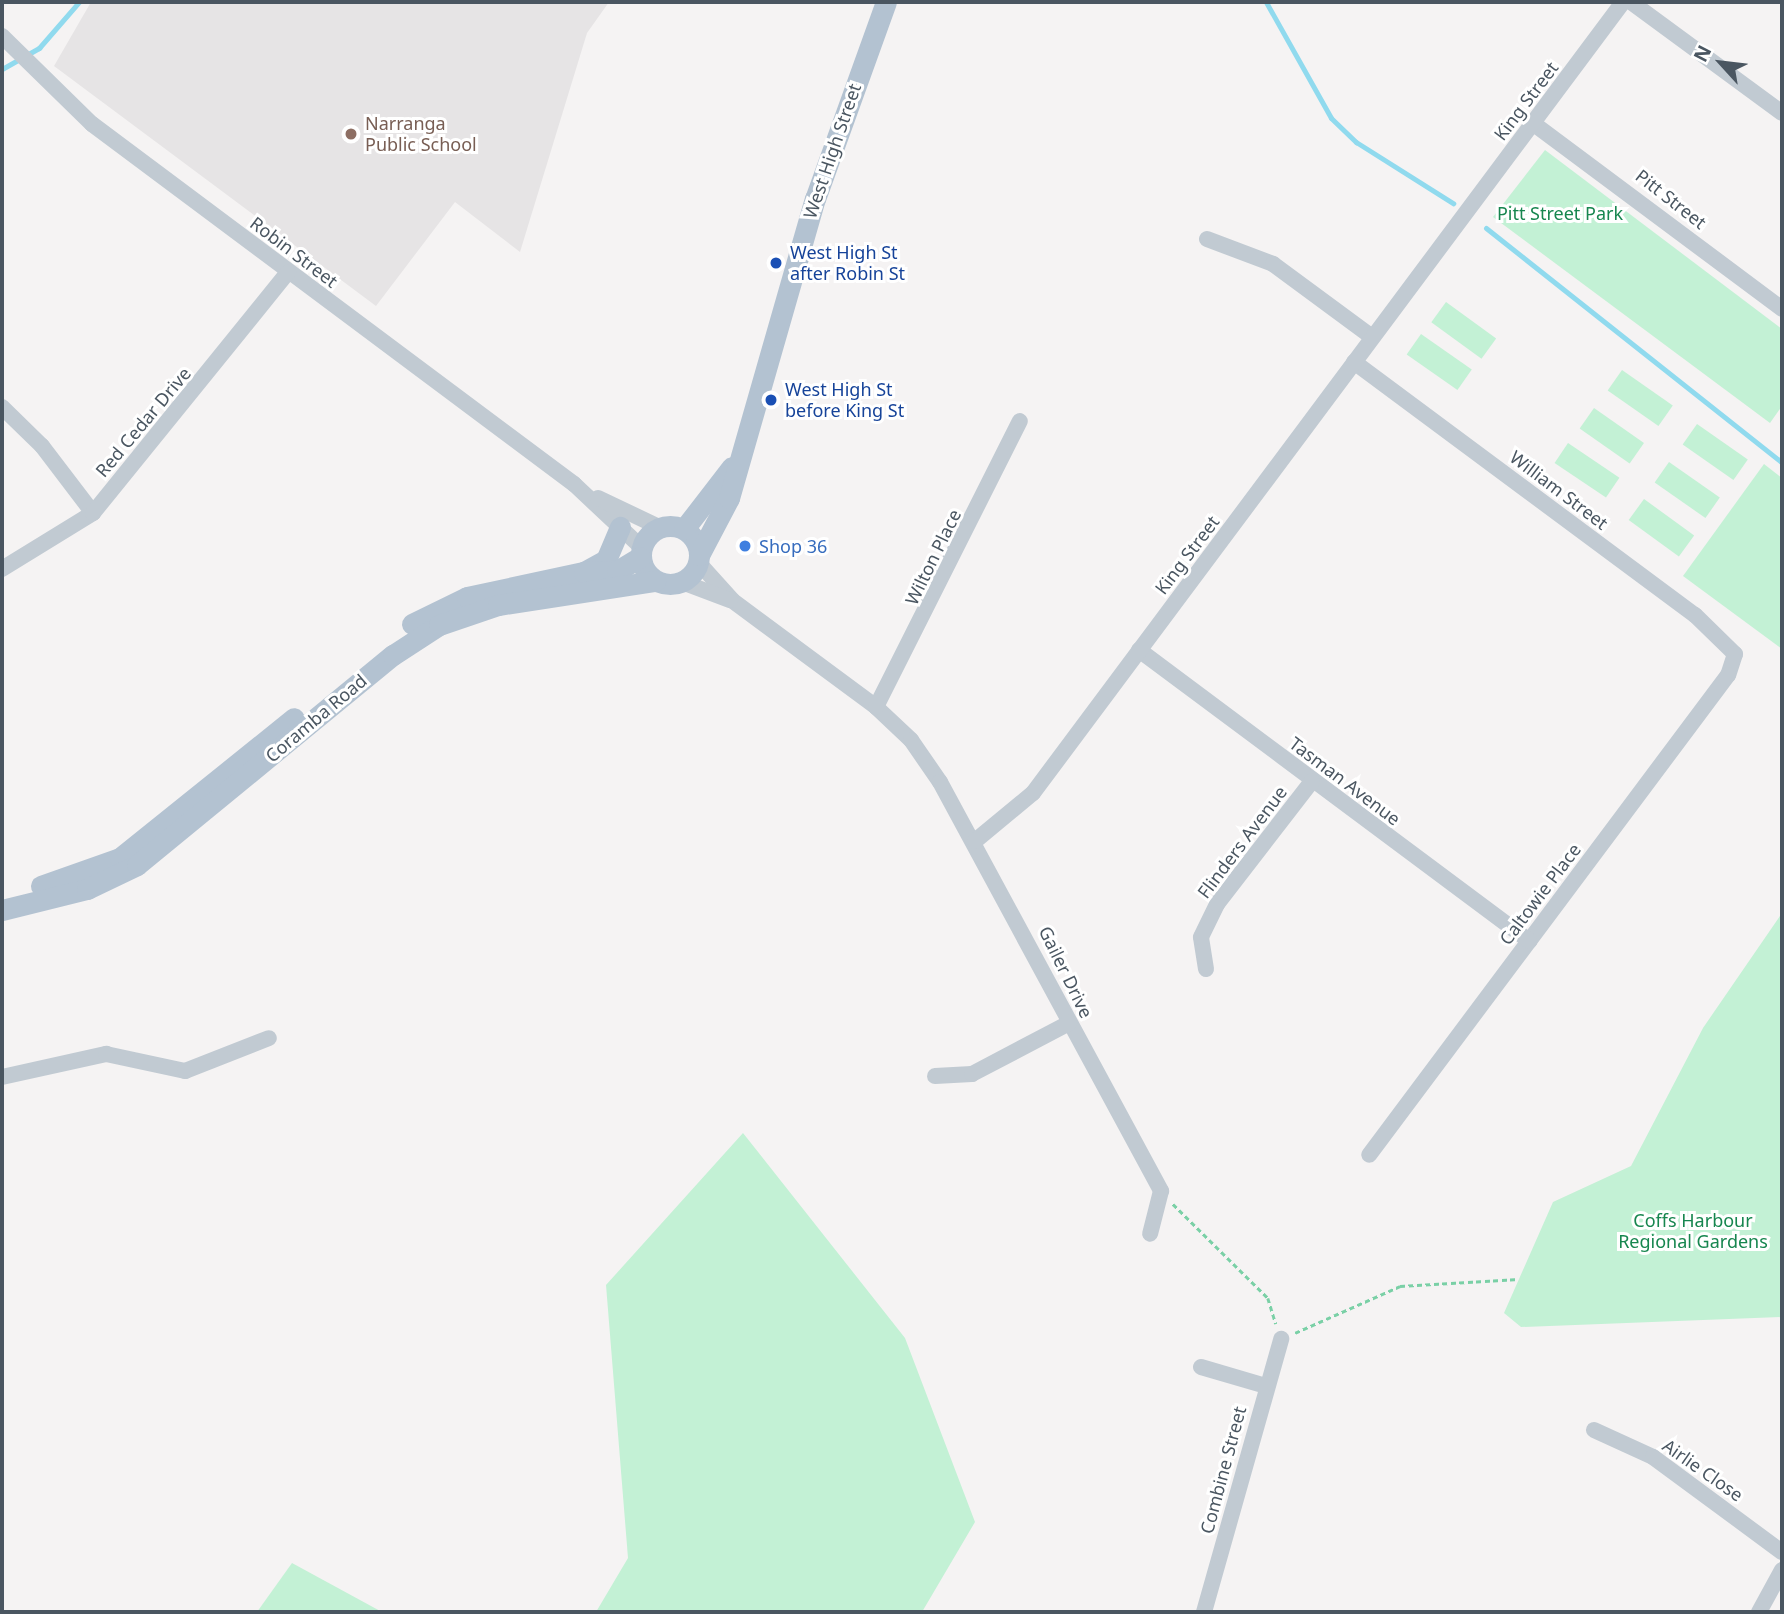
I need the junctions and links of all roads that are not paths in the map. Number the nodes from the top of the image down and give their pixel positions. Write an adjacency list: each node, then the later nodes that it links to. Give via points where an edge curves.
1 (886, 2): 14 (main road, West High Street, via 814,199)
2 (1623, 2): 6 (street, King Street)
3 (1631, 2): 5 (street)
4 (2, 36): 8 (street, Robin Street, via 45,82)
5 (1782, 113)
6 (1534, 124): 9 (street, Pitt Street); 10 (street, King Street)
7 (1207, 239): 10 (street, via 1273,264)
8 (288, 272): 15 (street, Robin Street); 16 (street, Red Cedar Drive)
9 (1782, 309)
10 (1372, 337): 11 (street, King Street)
11 (1354, 362): 27 (street, King Street); 28 (street, William Street, via 1695,615)
12 (2, 407): 16 (street, via 42,446)
13 (1020, 421): 29 (street, Wilton Place)
14 (734, 463): 19 (main road, West High Street); 21 (main road, West High Street, via 729,498)
15 (574, 484): 17 (street, Robin Street); 18 (street, Robin Street)
16 (93, 513): 22 (street, Red Cedar Drive)
17 (620, 527): 20 (street, Robin Street); 23 (main road, via 606,560)
18 (659, 527): 19 (main road); 20 (main road)
19 (684, 529): 21 (main road)
20 (641, 552): 23 (main road, Coramba Road, via 617,571); 24 (main road)
21 (699, 558): 25 (main road); 26 (street)
22 (2, 569)
23 (584, 572): 32 (main road, Coramba Road, via 467,597 426,615 120,858)
24 (655, 580): 25 (main road); 33 (main road, Coramba Road, via 498,605 439,625 393,655 137,865 87,889)
25 (682, 582): 26 (street)
26 (733, 601): 29 (street)
27 (1139, 650): 30 (street, Tasman Avenue); 31 (street, King Street, via 1033,793)
28 (1735, 654): 34 (street, Caltowie Place, via 1728,675)
29 (876, 707): 31 (street, via 911,740)
30 (1312, 781): 34 (street, Tasman Avenue); 35 (street, Flinders Avenue, via 1217,904 1201,937)
31 (975, 841): 36 (street, Gailer Drive)
32 (2, 896)
33 (2, 910)
34 (1529, 941): 40 (street, Caltowie Place)
35 (1206, 969)
36 (1069, 1023): 38 (street, via 972,1074); 41 (street, Gailer Drive, via 1161,1191)
37 (269, 1038): 39 (street, via 185,1071 106,1054)
38 (935, 1076)
39 (2, 1077)
40 (1369, 1155)
41 (1150, 1234)
42 (1281, 1339): 44 (street, Combine Street)
43 (1201, 1367): 44 (street)
44 (1266, 1385): 48 (street, Combine Street)
45 (1594, 1430): 46 (street, Airlie Close, via 1662,1463)
46 (1782, 1552)
47 (1782, 1570): 49 (street)
48 (1204, 1612)
49 (1759, 1612)

